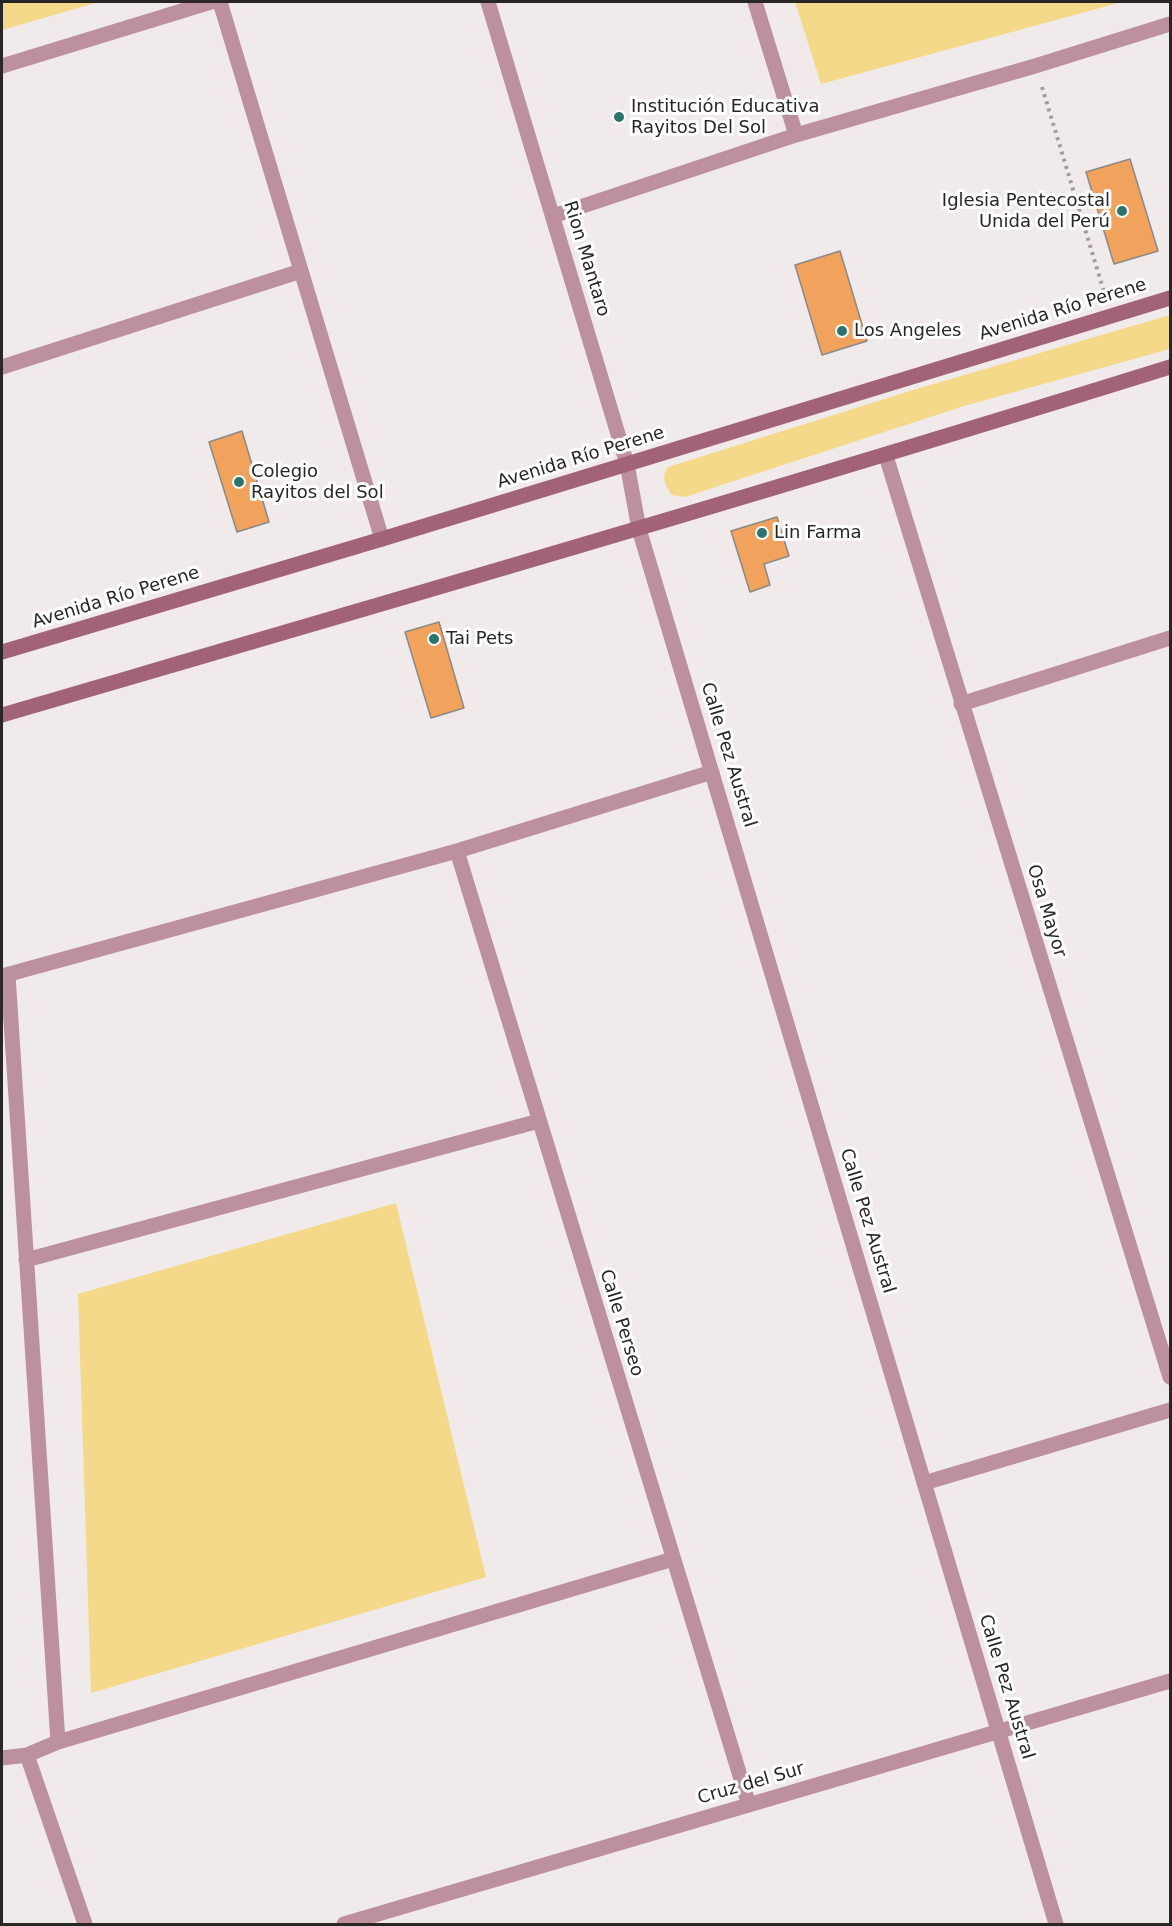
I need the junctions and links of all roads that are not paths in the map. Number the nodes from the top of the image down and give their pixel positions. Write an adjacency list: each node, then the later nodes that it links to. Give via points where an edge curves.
1 (211, 2): 6 (street)
2 (220, 2): 9 (street)
3 (488, 2): 8 (street, Rion Mantaro)
4 (755, 2): 7 (street)
5 (1170, 24): 7 (street)
6 (2, 66)
7 (796, 135): 8 (street)
8 (553, 216): 14 (street, Rion Mantaro)
9 (302, 271): 11 (street); 16 (street)
10 (1170, 298): 14 (street, Avenida Río Perene)
11 (2, 367)
12 (1170, 367): 13 (street)
13 (885, 456): 15 (street); 19 (street, Osa Mayor)
14 (627, 464): 15 (street, Rion Mantaro); 16 (street, Avenida Río Perene)
15 (639, 529): 20 (street); 21 (street, Calle Pez Austral)
16 (382, 539): 18 (street, Avenida Río Perene)
17 (1170, 638): 19 (street)
18 (2, 652)
19 (961, 704): 26 (street, Osa Mayor)
20 (2, 715)
21 (712, 772): 22 (street); 28 (street, Calle Pez Austral)
22 (457, 851): 23 (street); 24 (street, Calle Perseo)
23 (5, 976): 25 (street)
24 (539, 1120): 25 (street); 29 (street, Calle Perseo)
25 (26, 1260): 32 (street)
26 (1170, 1377)
27 (1170, 1410): 28 (street)
28 (924, 1483): 31 (street, Calle Pez Austral)
29 (673, 1559): 32 (street); 35 (street, Calle Perseo)
30 (1170, 1681): 31 (street, Cruz del Sur)
31 (999, 1731): 35 (street, Cruz del Sur); 38 (street, Calle Pez Austral)
32 (58, 1742): 33 (street)
33 (27, 1755): 34 (street); 36 (street)
34 (2, 1758)
35 (749, 1805): 37 (street, Cruz del Sur)
36 (85, 1924)
37 (344, 1924)
38 (1056, 1924)

